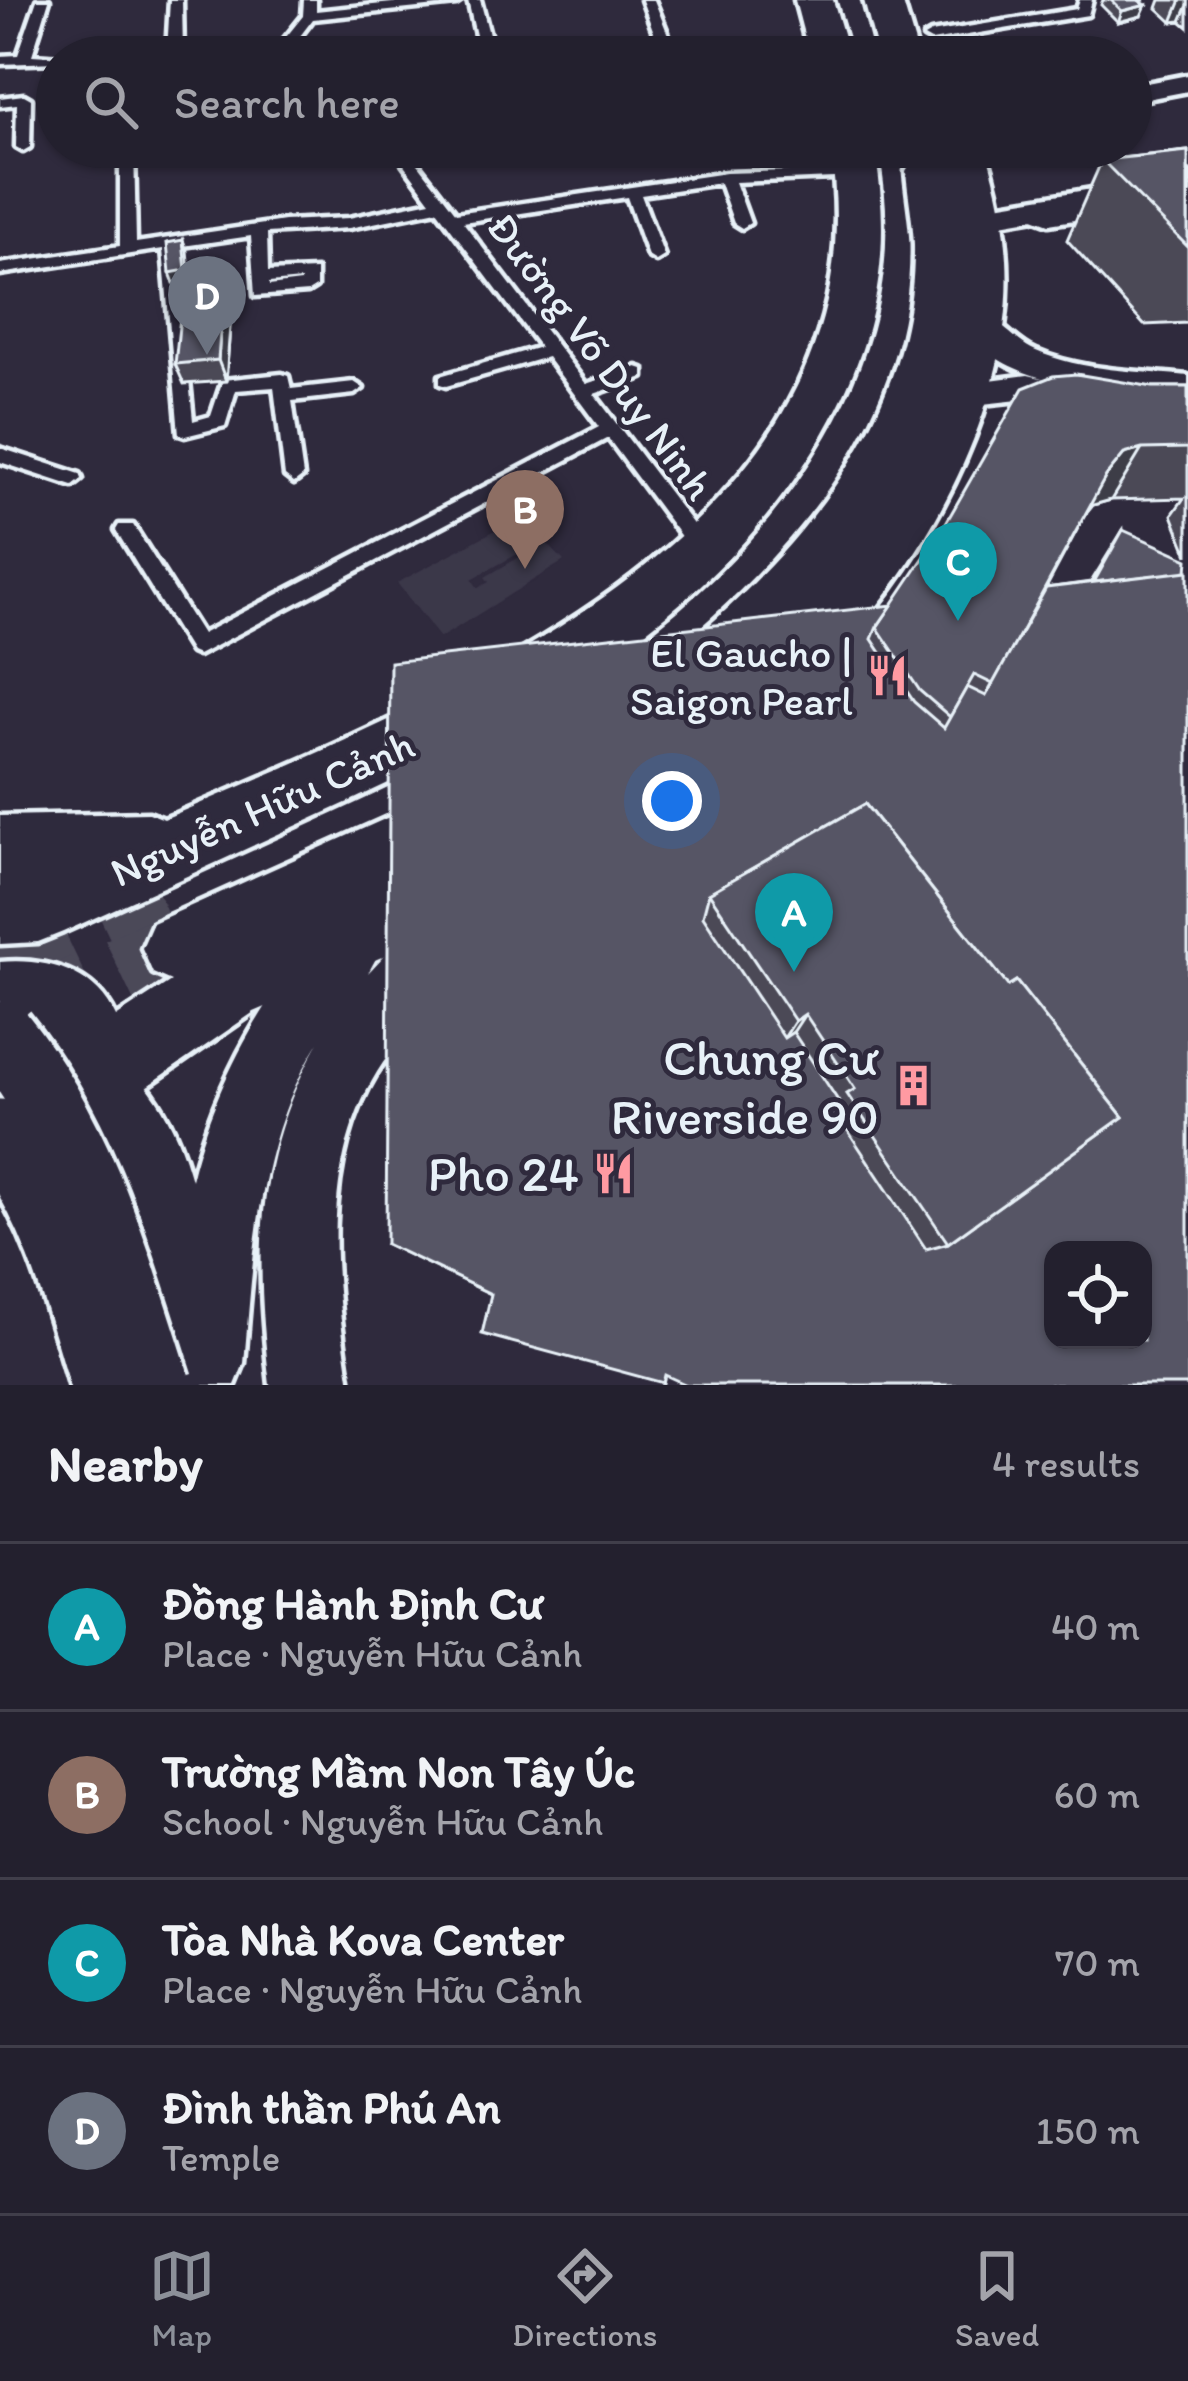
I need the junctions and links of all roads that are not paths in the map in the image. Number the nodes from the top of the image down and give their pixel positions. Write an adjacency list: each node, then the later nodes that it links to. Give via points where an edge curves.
1 (43, 0): 20 (lane)
2 (176, 0): 12 (lane)
3 (310, 0): 11 (lane)
4 (456, 0): 11 (lane)
5 (474, 0): 14 (lane)
6 (648, 0): 15 (lane)
7 (814, 0): 16 (main road)
8 (847, 0): 17 (main road)
9 (883, 0): 18 (main road)
10 (1086, 0): 19 (lane, via 1083,12)
11 (309, 16): 13 (lane)
12 (175, 36)
13 (293, 36)
14 (483, 36)
15 (662, 36)
16 (839, 36)
17 (849, 36)
18 (920, 36)
19 (934, 36)
20 (24, 59): 21 (lane); 22 (lane)
21 (36, 59)
22 (0, 60)
23 (1188, 83): 24 (street)
24 (1152, 90)
25 (0, 102): 26 (lane, via 24,99)
26 (22, 148)
27 (127, 168): 43 (lane)
28 (414, 168): 38 (lane, Đường Võ Duy Ninh)
29 (613, 168): 37 (lane)
30 (790, 168): 35 (lane)
31 (864, 168): 62 (main road, Nguyễn Hữu Cảnh, via 857,278 839,356 779,462)
32 (870, 168): 65 (main road, via 903,245 887,342 849,436 778,535 666,635 567,705)
33 (927, 168): 54 (main road, via 937,211 935,305 914,392 886,455 855,508 669,725 798,681 926,479)
34 (967, 168): 39 (main road)
35 (727, 178): 37 (lane); 40 (lane)
36 (1188, 182): 39 (street)
37 (626, 192): 38 (lane); 44 (lane)
38 (446, 211): 41 (lane); 48 (lane, Đường Võ Duy Ninh)
39 (978, 218): 47 (main road, via 986,268)
40 (742, 223)
41 (259, 230): 42 (lane); 46 (lane)
42 (170, 244): 43 (lane); 55 (lane, via 185,429 219,421 230,384 282,380)
43 (128, 250): 45 (lane)
44 (656, 256)
45 (0, 269)
46 (260, 278)
47 (980, 326): 52 (street, via 1024,360 1105,380); 54 (main road)
48 (551, 350): 50 (lane); 53 (lane, Đường Võ Duy Ninh)
49 (637, 373): 53 (lane)
50 (446, 380)
51 (354, 388): 55 (lane)
52 (1188, 388)
53 (583, 391): 57 (lane, Đường Võ Duy Ninh)
54 (964, 394): 56 (street, via 1028,387)
55 (284, 396): 59 (lane)
56 (1188, 417)
57 (612, 428): 61 (lane, via 198,646); 62 (lane, Đường Võ Duy Ninh)
58 (0, 455): 60 (lane)
59 (294, 476)
60 (73, 479)
61 (126, 530)
62 (703, 551): 65 (main road, Nguyễn Hữu Cảnh, via 518,687 422,738)
63 (515, 834): 65 (main road); 66 (main road); 73 (main road, via 334,1076 310,1131 297,1242)
64 (0, 848): 65 (main road)
65 (175, 896): 67 (main road, Nguyễn Hữu Cảnh)
66 (359, 931): 68 (main road, via 228,986); 71 (main road, via 261,1076 239,1134)
67 (6, 971): 68 (main road, via 72,1011 92,1053); 71 (main road, bridge, via 20,1055 50,1103 102,1226)
68 (92, 1079): 70 (main road, via 66,1132 44,1154); 71 (main road, via 145,1142)
69 (0, 1134): 72 (main road, bridge, via 37,1190 68,1262)
70 (0, 1176)
71 (191, 1378)
72 (105, 1385)
73 (310, 1385)

